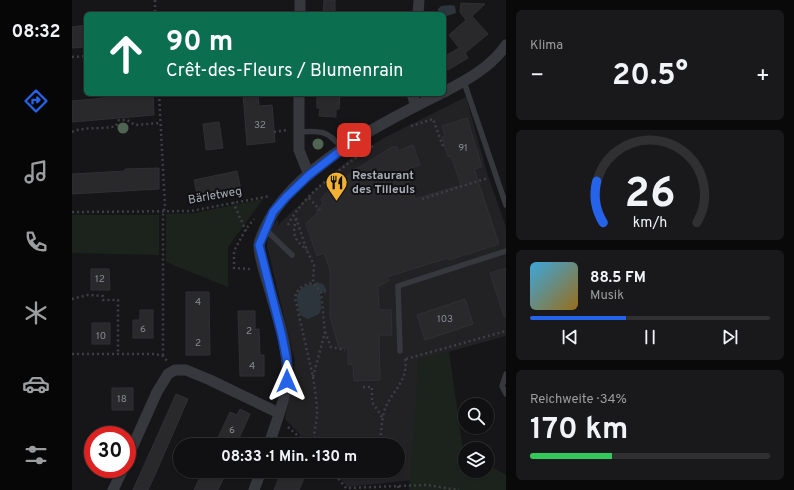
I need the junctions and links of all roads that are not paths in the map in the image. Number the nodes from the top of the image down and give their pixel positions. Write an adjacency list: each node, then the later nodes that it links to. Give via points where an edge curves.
1 (300, 0): 3 (street)
2 (419, 0): 4 (street)
3 (300, 12)
4 (418, 12)
5 (506, 45): 6 (street, via 487,66)
6 (464, 82): 7 (street); 15 (lane)
7 (446, 91)
8 (299, 96): 12 (street)
9 (413, 96): 11 (street)
10 (436, 96): 11 (street)
11 (416, 106): 13 (street, via 373,128)
12 (299, 132): 13 (lane, via 324,132 333,137); 14 (street, via 298,150)
13 (342, 148): 14 (street)
14 (309, 175): 16 (street, via 273,212)
15 (506, 205)
16 (265, 229): 18 (lane); 22 (street, via 259,245 287,362 287,381)
17 (506, 251): 19 (lane, via 398,286)
18 (292, 255)
19 (400, 351)
20 (506, 374): 21 (lane, via 502,386)
21 (506, 394)
22 (278, 417): 23 (street); 24 (street, via 210,380 186,370 175,370 168,374 157,392)
23 (271, 438)
24 (136, 439)
25 (119, 478): 27 (street)
26 (258, 478): 28 (street)
27 (113, 490)
28 (254, 490)

